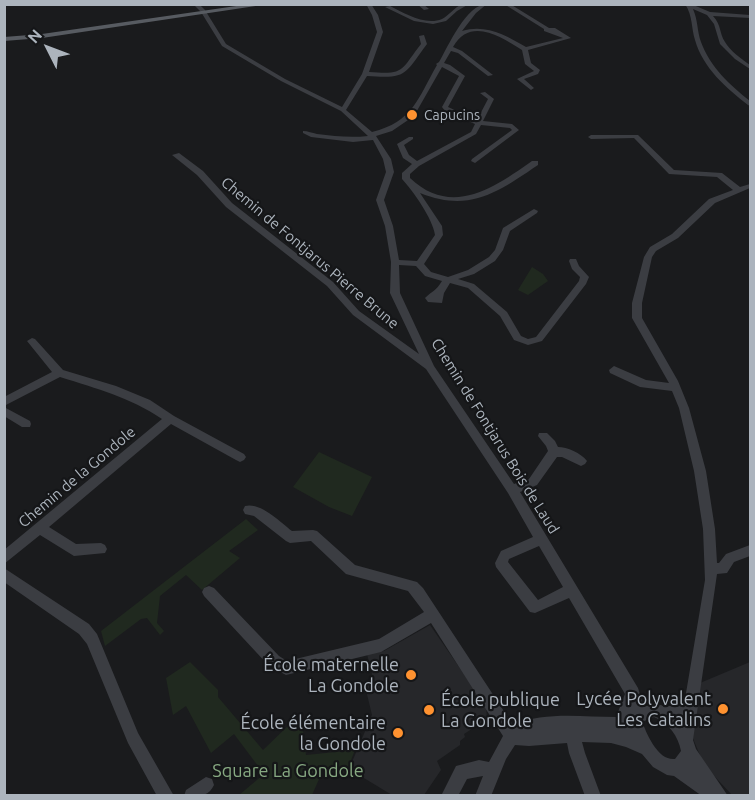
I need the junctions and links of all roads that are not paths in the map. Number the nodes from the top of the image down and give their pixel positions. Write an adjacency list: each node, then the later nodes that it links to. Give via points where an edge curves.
1 (195, 4): 12 (street)
2 (266, 4): 12 (main road)
3 (399, 4): 10 (street)
4 (419, 4): 11 (street)
5 (467, 4): 10 (street, via 444,20 433,22 416,20)
6 (485, 4): 16 (street)
7 (506, 4): 19 (street, via 568,38)
8 (688, 4): 13 (street); 26 (street, via 694,14 698,44 725,85)
9 (371, 7): 10 (street); 22 (street, via 380,32)
10 (388, 7)
11 (426, 9)
12 (205, 13): 17 (main road); 27 (street, via 224,45)
13 (709, 14): 14 (street); 21 (street, via 717,24 722,44)
14 (750, 16)
15 (422, 36): 22 (street, via 424,44 398,79)
16 (455, 37): 18 (street); 19 (street, via 464,32 493,30)
17 (4, 39)
18 (449, 48): 20 (street); 23 (street)
19 (525, 49): 24 (street, via 528,64 537,70 520,79)
20 (439, 64): 28 (street, via 462,76 445,107 447,110); 30 (street, via 412,115)
21 (750, 67)
22 (365, 74): 27 (street)
23 (490, 75)
24 (531, 87)
25 (483, 93): 28 (street, via 491,99)
26 (750, 104)
27 (343, 110): 30 (street)
28 (480, 123): 34 (street, via 512,126 516,130); 36 (street, via 465,140)
29 (305, 132): 30 (street, via 353,140)
30 (379, 136): 37 (street)
31 (591, 137): 41 (street, via 636,136 672,172 719,175)
32 (411, 138): 36 (street, via 400,144)
33 (176, 155): 51 (street, Chemin de Fontjarus Pierre Brune, via 200,173 229,206 330,284 356,313)
34 (475, 161)
35 (535, 163): 40 (street, via 490,192 472,198 435,196)
36 (416, 164): 38 (street)
37 (389, 175): 38 (street); 44 (street, Chemin de Fontjarus Bois de Laud, via 381,200)
38 (406, 176): 40 (street)
39 (750, 186): 41 (street)
40 (413, 188): 45 (street, via 438,226 439,235)
41 (737, 189): 54 (street, via 712,201 648,257 637,318)
42 (534, 211): 46 (street, via 511,224 492,259)
43 (573, 261): 48 (street, via 585,277 583,282 534,341 518,338 504,314)
44 (395, 262): 45 (street); 51 (street, Chemin de Fontjarus Bois de Laud, via 395,293)
45 (419, 264): 47 (street, via 428,273)
46 (471, 272): 47 (street); 48 (street)
47 (447, 280): 48 (street); 49 (street)
48 (471, 286)
49 (439, 293)
50 (32, 341): 53 (street)
51 (430, 367): 63 (street, Chemin de Fontjarus Bois de Laud)
52 (614, 370): 54 (street, via 644,384)
53 (58, 373): 55 (street); 57 (street, via 132,396)
54 (675, 388): 69 (street, via 700,471)
55 (4, 402)
56 (4, 411): 58 (street)
57 (170, 419): 61 (street); 65 (street, Chemin de la Gondole)
58 (26, 424)
59 (543, 436): 60 (street)
60 (554, 452): 62 (street); 63 (street, via 533,482)
61 (240, 456)
62 (581, 461)
63 (512, 490): 66 (street, Chemin de Fontjarus Bois de Laud)
64 (249, 510): 76 (street, via 290,537 313,535 351,570 411,586)
65 (40, 528): 67 (street, via 74,550); 70 (street, Chemin de la Gondole)
66 (541, 539): 74 (street, Chemin de Fontjarus Bois de Laud); 74 (street, via 505,555 501,563 535,607)
67 (101, 549)
68 (750, 550): 71 (street)
69 (710, 553): 71 (street); 72 (street)
70 (4, 558)
71 (730, 558): 72 (street, via 722,569)
72 (711, 568): 78 (street)
73 (4, 574): 88 (street, via 84,629 92,639 133,738)
74 (571, 590): 77 (street, Chemin de Fontjarus Bois de Laud)
75 (210, 592): 76 (street, via 274,661 286,668 381,645)
76 (432, 615): 82 (street)
77 (633, 693): 79 (street, Chemin de Fontjarus Bois de Laud); 80 (street)
78 (690, 704): 79 (street); 83 (street)
79 (649, 716): 80 (street); 83 (street); 84 (street, Chemin de Fontjarus Bois de Laud)
80 (618, 726): 82 (street, via 576,723 534,727 518,730)
81 (573, 733): 82 (street); 84 (street, via 620,737); 92 (street)
82 (512, 737): 86 (street)
83 (688, 745): 85 (street, via 684,762); 93 (street)
84 (644, 748): 85 (street, via 659,763)
85 (675, 767): 93 (street)
86 (494, 770): 90 (street, via 462,772); 91 (street)
87 (206, 784): 89 (street)
88 (166, 795)
89 (192, 795)
90 (449, 795)
91 (483, 795)
92 (593, 795)
93 (718, 795)

